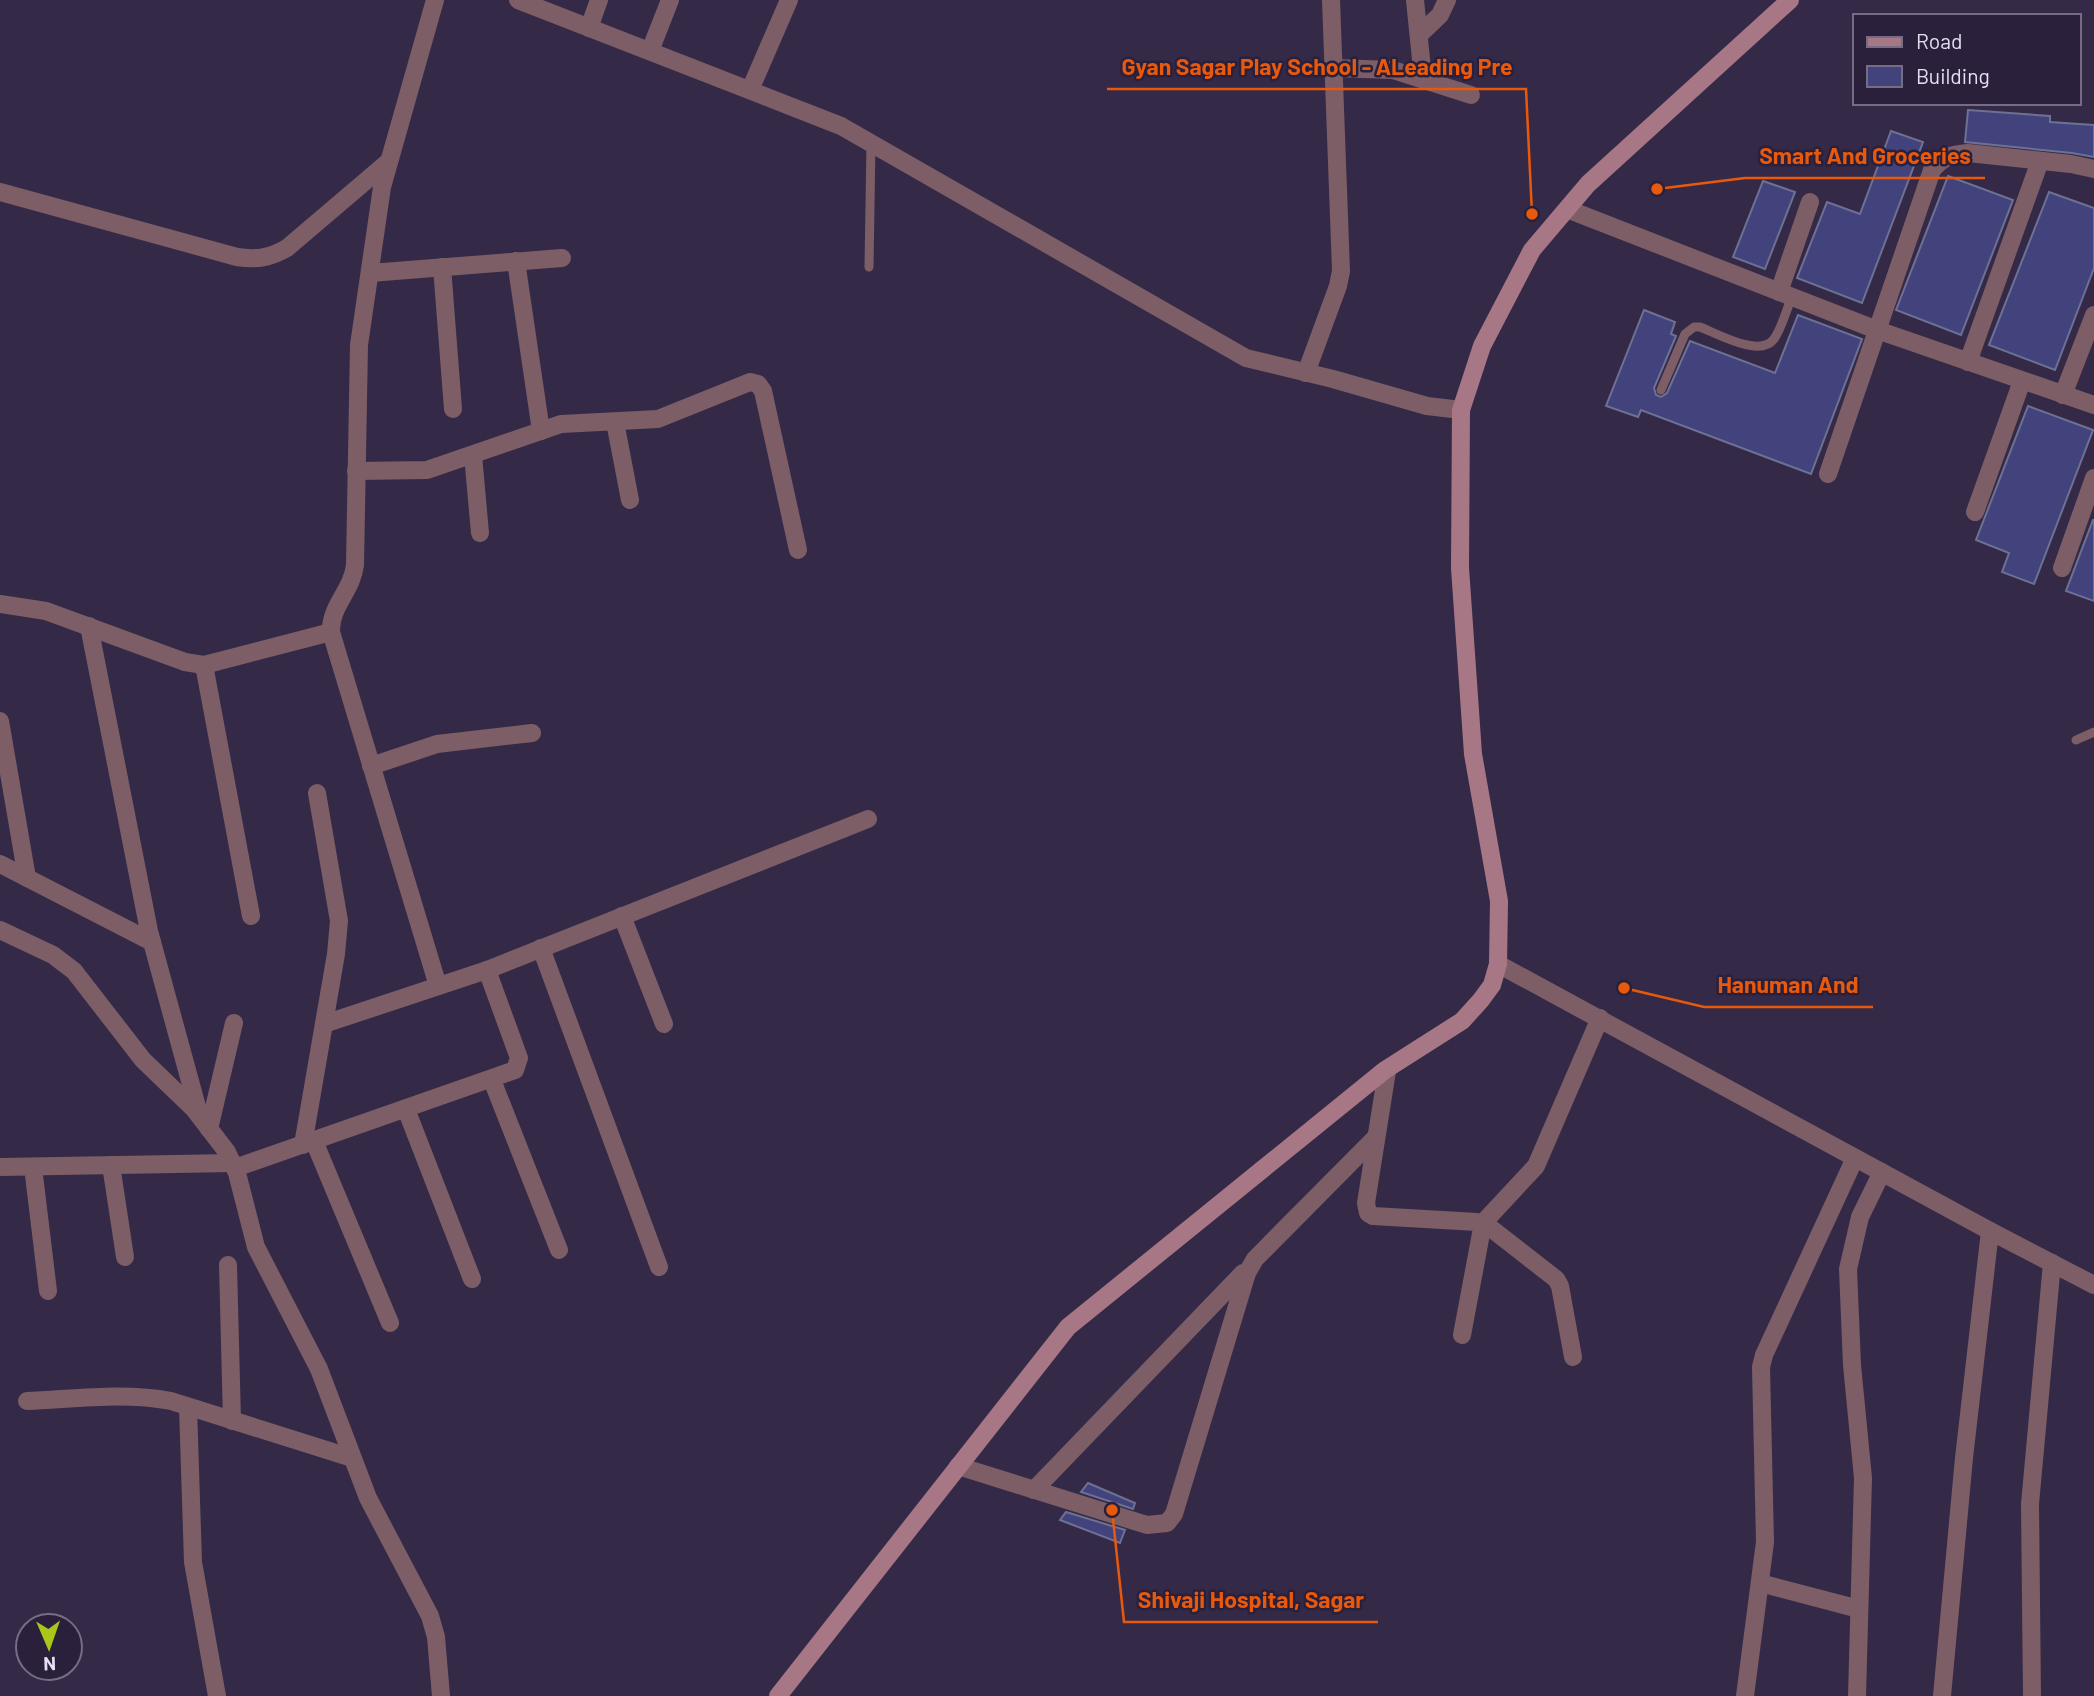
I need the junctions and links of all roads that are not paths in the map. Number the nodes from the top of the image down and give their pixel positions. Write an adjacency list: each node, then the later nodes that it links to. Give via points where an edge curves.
1 (435, 0): 19 (street)
2 (518, 0): 10 (street)
3 (599, 0): 10 (street)
4 (670, 0): 12 (street)
5 (789, 0): 15 (street)
6 (1331, 0): 13 (street)
7 (1415, 0): 11 (street)
8 (1447, 0): 11 (street, via 1440,15)
9 (1790, 0): 23 (main road, via 1588,184)
10 (589, 28): 12 (street)
11 (1419, 35): 14 (street)
12 (650, 51): 15 (street)
13 (1334, 68): 14 (street, via 1393,70); 33 (street, via 1341,271)
14 (1423, 79): 16 (street)
15 (750, 90): 17 (street)
16 (1471, 95)
17 (871, 143): 27 (lane); 33 (street, via 1234,353)
18 (2040, 160): 20 (street); 31 (street, via 1968,153 1940,159 1932,170); 32 (street)
19 (388, 163): 21 (street, via 287,248 252,260); 28 (street)
20 (2094, 169)
21 (0, 192)
22 (1810, 202): 29 (street)
23 (1567, 209): 29 (street); 39 (main road, via 1532,250 1482,346)
24 (562, 258): 25 (street)
25 (516, 261): 26 (street); 41 (street)
26 (442, 267): 28 (street); 38 (street)
27 (869, 268)
28 (370, 273): 43 (street, via 358,357)
29 (1785, 294): 31 (street); 35 (lane, via 1774,339 1766,346 1755,348 1693,327 1685,334)
30 (2094, 315): 36 (street)
31 (1877, 330): 32 (street); 44 (street)
32 (1968, 362): 34 (street)
33 (1306, 373): 39 (street, via 1427,406)
34 (2022, 382): 36 (street); 47 (street)
35 (1661, 390)
36 (2063, 395): 37 (street)
37 (2094, 405)
38 (453, 410)
39 (1461, 410): 69 (main road, via 1460,568 1473,754 1499,901)
40 (615, 422): 41 (street, via 573,422); 46 (street); 49 (street, via 658,419 742,383 758,384)
41 (541, 431): 42 (street)
42 (473, 455): 43 (street, via 417,472); 48 (street)
43 (356, 471): 53 (street, via 354,574 330,620)
44 (1828, 474)
45 (2094, 478): 50 (street)
46 (630, 500)
47 (1975, 512)
48 (480, 533)
49 (798, 550)
50 (2062, 568)
51 (0, 604): 52 (street, via 46,611)
52 (89, 626): 54 (street); 67 (street)
53 (331, 632): 54 (street); 59 (street)
54 (204, 666): 64 (street)
55 (0, 721): 63 (street)
56 (2094, 732): 58 (lane)
57 (532, 733): 59 (street, via 437,744)
58 (2076, 740)
59 (371, 766): 71 (street)
60 (317, 793): 74 (street, via 339,921)
61 (868, 819): 65 (street)
62 (0, 864): 63 (street)
63 (27, 878): 67 (street)
64 (251, 916)
65 (622, 916): 68 (street); 75 (street)
66 (0, 930): 79 (street, via 74,971 149,1067)
67 (152, 942): 79 (street)
68 (541, 948): 70 (street); 95 (street)
69 (1498, 964): 72 (street); 76 (main road, via 1492,985 1462,1021)
70 (487, 970): 71 (street); 77 (street, via 519,1058 515,1070)
71 (438, 986): 74 (street)
72 (1600, 1018): 82 (street); 88 (street, via 1536,1166)
73 (234, 1023): 79 (street)
74 (324, 1024): 81 (street)
75 (664, 1024)
76 (1387, 1071): 80 (street); 106 (main road, via 1068,1327)
77 (492, 1080): 78 (street); 90 (street)
78 (406, 1110): 81 (street); 96 (street)
79 (205, 1123): 84 (street)
80 (1376, 1137): 88 (street, via 1368,1213); 92 (street)
81 (309, 1143): 84 (street); 99 (street)
82 (1855, 1158): 87 (street); 108 (street, via 1761,1367 1765,1525)
83 (111, 1165): 84 (street); 86 (street); 91 (street)
84 (234, 1166): 105 (street, via 253,1239 319,1370)
85 (0, 1167): 86 (street)
86 (33, 1167): 98 (street)
87 (1882, 1172): 89 (street); 109 (street, via 1860,1217 1849,1269 1863,1478)
88 (1483, 1223): 100 (street); 101 (street, via 1556,1279)
89 (1990, 1231): 93 (street); 115 (street)
90 (559, 1250)
91 (125, 1257)
92 (1253, 1263): 107 (street); 107 (street, via 1240,1291 1174,1514 1167,1523 1147,1525)
93 (2052, 1263): 97 (street); 116 (street, via 2030,1504)
94 (228, 1265): 104 (street)
95 (659, 1267)
96 (472, 1279)
97 (2094, 1285)
98 (47, 1290)
99 (390, 1323)
100 (1462, 1335)
101 (1573, 1357)
102 (27, 1402): 103 (street, via 129,1396)
103 (188, 1407): 104 (street); 110 (street, via 193,1562)
104 (232, 1420): 105 (street)
105 (352, 1458): 111 (street, via 430,1616)
106 (958, 1466): 107 (street); 112 (main road)
107 (1034, 1490)
108 (1760, 1583): 109 (street); 113 (street)
109 (1860, 1609): 114 (street)
110 (216, 1696)
111 (442, 1696)
112 (778, 1696)
113 (1745, 1696)
114 (1857, 1696)
115 (1942, 1696)
116 (2032, 1696)

